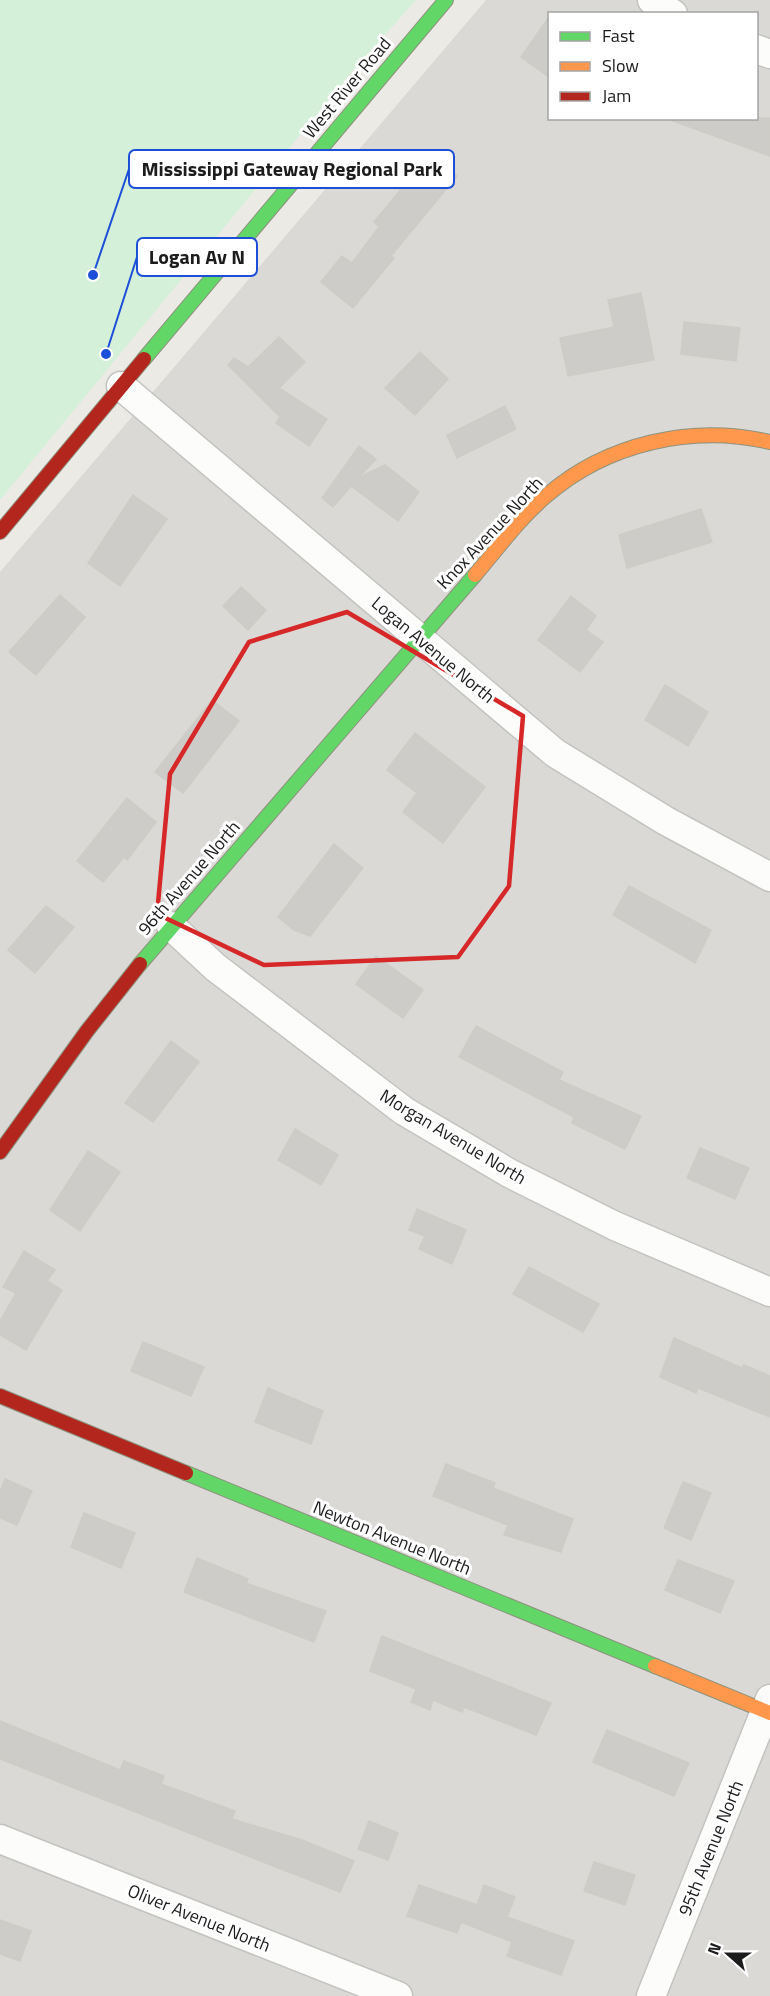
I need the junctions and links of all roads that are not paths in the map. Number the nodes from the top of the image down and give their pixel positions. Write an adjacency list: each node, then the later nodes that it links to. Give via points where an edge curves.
1 (446, 0): 4 (street, West River Road)
2 (652, 0): 3 (street)
3 (671, 12)
4 (121, 386): 6 (street, West River Road); 7 (street, Logan Avenue North)
5 (770, 442): 7 (street, Knox Avenue North, via 707,434 653,441 603,459 556,487)
6 (0, 532)
7 (419, 638): 8 (street, Logan Avenue North, via 555,753 666,821); 9 (street, 96th Avenue North)
8 (770, 877)
9 (171, 926): 10 (street, 96th Avenue North, via 46,1083); 11 (street, Morgan Avenue North, via 215,967 404,1111 509,1173 615,1226)
10 (0, 1152)
11 (770, 1292)
12 (0, 1396): 13 (street, Newton Avenue North)
13 (768, 1708): 16 (street, 95th Avenue North)
14 (0, 1839): 15 (street, Oliver Avenue North)
15 (398, 1996)
16 (651, 1996)

